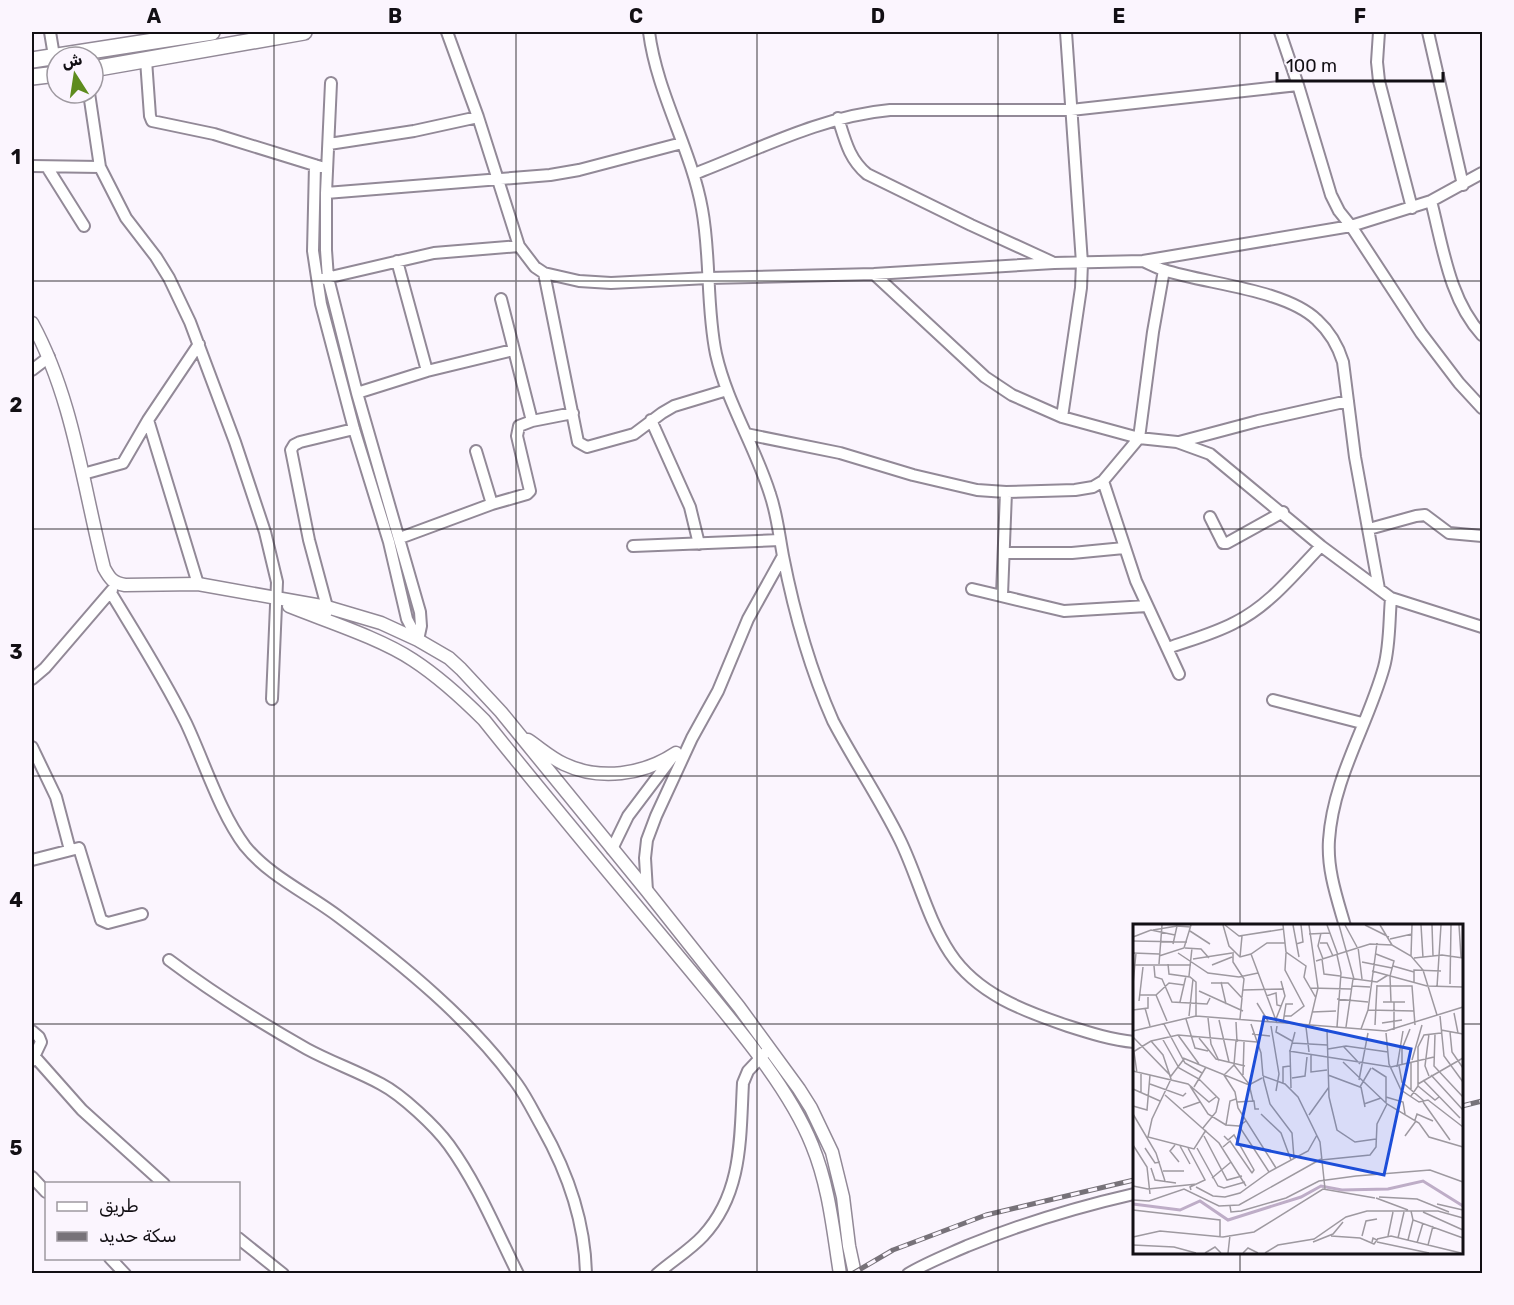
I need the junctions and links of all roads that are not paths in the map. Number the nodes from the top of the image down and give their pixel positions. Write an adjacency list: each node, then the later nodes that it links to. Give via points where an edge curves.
1 (202, 32): 9 (main road)
2 (304, 32): 11 (main road)
3 (447, 32): 17 (street)
4 (649, 32): 19 (street, via 661,83)
5 (1066, 32): 16 (street)
6 (1280, 32): 14 (street)
7 (1379, 32): 32 (street, via 1379,81)
8 (1428, 32): 29 (street)
9 (147, 36): 10 (main road)
10 (105, 45)
11 (146, 60): 12 (main road); 21 (street, via 152,122 214,134)
12 (105, 67)
13 (331, 83): 20 (street)
14 (1298, 85): 16 (street); 34 (street, via 1331,195)
15 (91, 105): 24 (street)
16 (1071, 110): 18 (street, via 890,110); 39 (street)
17 (478, 117): 20 (street); 28 (street)
18 (838, 118): 26 (street); 38 (street, via 850,156 867,174)
19 (682, 143): 26 (street); 28 (street, via 579,170)
20 (329, 144): 25 (street)
21 (315, 165): 25 (street); 45 (street)
22 (32, 166): 23 (street)
23 (47, 167): 24 (street); 33 (street)
24 (100, 167): 49 (street, via 126,218 169,279)
25 (327, 169): 30 (street)
26 (694, 174): 44 (street, via 703,211)
27 (1482, 174): 29 (street)
28 (499, 180): 30 (street); 35 (street)
29 (1463, 185): 31 (street)
30 (326, 193): 43 (street)
31 (1431, 201): 32 (street); 48 (street, via 1456,295)
32 (1412, 208): 34 (street)
33 (84, 226)
34 (1351, 226): 37 (street); 57 (street, via 1421,333)
35 (519, 246): 36 (street, via 454,250); 41 (street)
36 (397, 261): 43 (street); 53 (street)
37 (1143, 261): 39 (street); 40 (street)
38 (1054, 263): 39 (street); 42 (street)
39 (1082, 263): 59 (street)
40 (1164, 270): 56 (street, via 1256,292 1315,318 1339,350); 65 (street)
41 (544, 273): 44 (street, via 611,283); 58 (street)
42 (874, 274): 44 (street); 59 (street, via 985,377 1012,395)
43 (328, 278): 45 (street); 55 (street)
44 (708, 278): 54 (street, via 716,354)
45 (316, 280): 63 (street)
46 (501, 299): 50 (street)
47 (32, 323): 51 (street)
48 (1482, 335)
49 (199, 344): 60 (street); 90 (street, via 265,532 276,576)
50 (513, 350): 53 (street); 62 (street)
51 (49, 357): 52 (street); 68 (street)
52 (32, 370)
53 (427, 371): 55 (street)
54 (727, 390): 61 (street, via 674,406); 64 (street)
55 (357, 393): 76 (street)
56 (1348, 401): 66 (street); 74 (street)
57 (1482, 408)
58 (573, 413): 61 (street, via 578,441 587,447 634,434); 62 (street)
59 (1062, 417): 65 (street)
60 (148, 420): 68 (street, via 122,464); 84 (street)
61 (651, 420): 78 (street, via 690,507)
62 (532, 421): 71 (street, via 519,426 517,436 530,491)
63 (354, 429): 92 (street, via 300,442 291,450); 95 (street, via 389,542 407,619)
64 (746, 434): 70 (street, via 840,453 961,486); 77 (street, via 770,492)
65 (1139, 438): 66 (street); 69 (street)
66 (1177, 442): 72 (street, via 1210,454)
67 (476, 451): 71 (street)
68 (83, 474): 85 (street, via 104,568)
69 (1103, 481): 70 (street, via 1075,490); 81 (street)
70 (1006, 492): 82 (street)
71 (492, 504): 76 (street)
72 (1283, 512): 73 (street, via 1227,543 1223,543); 80 (street)
73 (1210, 518)
74 (1370, 529): 75 (street, via 1425,515 1449,533); 87 (street)
75 (1482, 536)
76 (400, 538): 95 (street, via 420,612)
77 (780, 540): 78 (street); 83 (street)
78 (699, 544): 79 (street)
79 (633, 546)
80 (1321, 546): 87 (street); 96 (street, via 1253,612 1235,623)
81 (1124, 548): 82 (street); 91 (street)
82 (1004, 553): 88 (street)
83 (783, 556): 104 (street, via 748,619 718,691); 116 (street, via 824,701 901,841 951,955 973,979 1024,1011 1096,1035)
84 (198, 584): 85 (street); 90 (street)
85 (113, 589): 99 (street); 129 (street, via 185,722 245,845 280,877 338,916 427,989 483,1042 519,1086 559,1157 580,1212)
86 (972, 589): 88 (street)
87 (1379, 589): 89 (street)
88 (1002, 595): 91 (street, via 1070,611)
89 (1390, 598): 94 (street); 102 (street, via 1384,666)
90 (277, 599): 92 (street); 93 (street); 100 (street)
91 (1147, 606): 96 (street)
92 (327, 607): 93 (street); 95 (street, via 381,623)
93 (326, 621): 97 (street)
94 (1482, 627)
95 (418, 640): 97 (street); 103 (street, via 461,669)
96 (1168, 648): 98 (street)
97 (411, 658): 110 (street, via 484,720)
98 (1179, 674)
99 (32, 679)
100 (272, 699)
101 (1274, 700): 102 (street)
102 (1362, 723): 113 (street, via 1332,815 1329,842 1334,890)
103 (517, 733): 106 (street, via 562,764 583,771 620,774 648,768); 107 (street)
104 (692, 738): 106 (street); 111 (street, via 647,840)
105 (32, 747): 108 (street, via 57,797)
106 (676, 753): 107 (street, via 628,816)
107 (612, 849): 110 (street); 111 (street)
108 (70, 850): 109 (street); 112 (street, via 80,849 101,920 108,923)
109 (32, 860)
110 (604, 866): 118 (street)
111 (647, 891): 117 (street)
112 (142, 914)
113 (1344, 924)
114 (169, 960): 128 (street, via 267,1027 382,1084 410,1106 448,1143 483,1199)
115 (32, 1031): 119 (street, via 41,1042)
116 (1133, 1042)
117 (770, 1049): 118 (street); 132 (street, via 811,1108 832,1152)
118 (759, 1058): 130 (street, via 743,1083 734,1185 702,1238); 131 (street, via 796,1111 812,1144 828,1196)
119 (33, 1060): 121 (street)
120 (32, 1177): 122 (street)
121 (162, 1182)
122 (45, 1191)
123 (1133, 1194): 133 (street, via 1042,1218)
124 (240, 1240): 127 (street)
125 (112, 1260): 126 (street)
126 (125, 1274)
127 (283, 1274)
128 (518, 1274)
129 (586, 1274)
130 (657, 1274)
131 (840, 1274)
132 (855, 1274)
133 (908, 1274)

